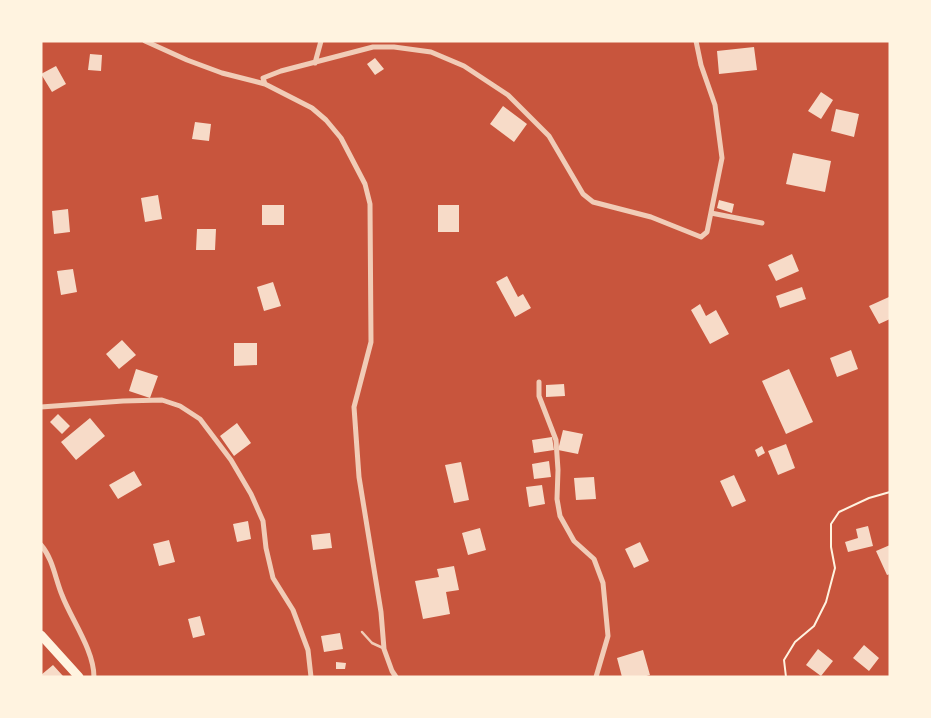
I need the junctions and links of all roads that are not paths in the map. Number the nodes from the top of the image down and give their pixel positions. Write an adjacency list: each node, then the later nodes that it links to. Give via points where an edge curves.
1 (145, 41): 5 (street, via 222,73)
2 (320, 41): 4 (street)
3 (696, 41): 6 (street, via 715,105 722,158)
4 (315, 63): 5 (street, via 268,75 263,78); 6 (street, via 373,47 432,52 464,66 508,95 549,136 583,194 593,202 651,217 701,237 707,232)
5 (265, 84): 13 (street, via 312,108 326,120 341,138 361,176 370,204 371,342 354,407 359,477)
6 (711, 212): 7 (street)
7 (762, 223)
8 (539, 382): 18 (street, via 539,396 556,440 560,516 574,541 594,559 604,583 608,636)
9 (41, 407): 16 (street, via 162,400 180,406 200,419 231,460 263,520 273,578 293,610 308,650)
10 (41, 545): 15 (street, via 50,558 62,596 94,669)
11 (362, 632): 13 (lane, via 372,643)
12 (41, 635): 14 (main road)
13 (384, 649): 17 (street)
14 (75, 675)
15 (94, 677)
16 (311, 677)
17 (396, 677)
18 (596, 677)

